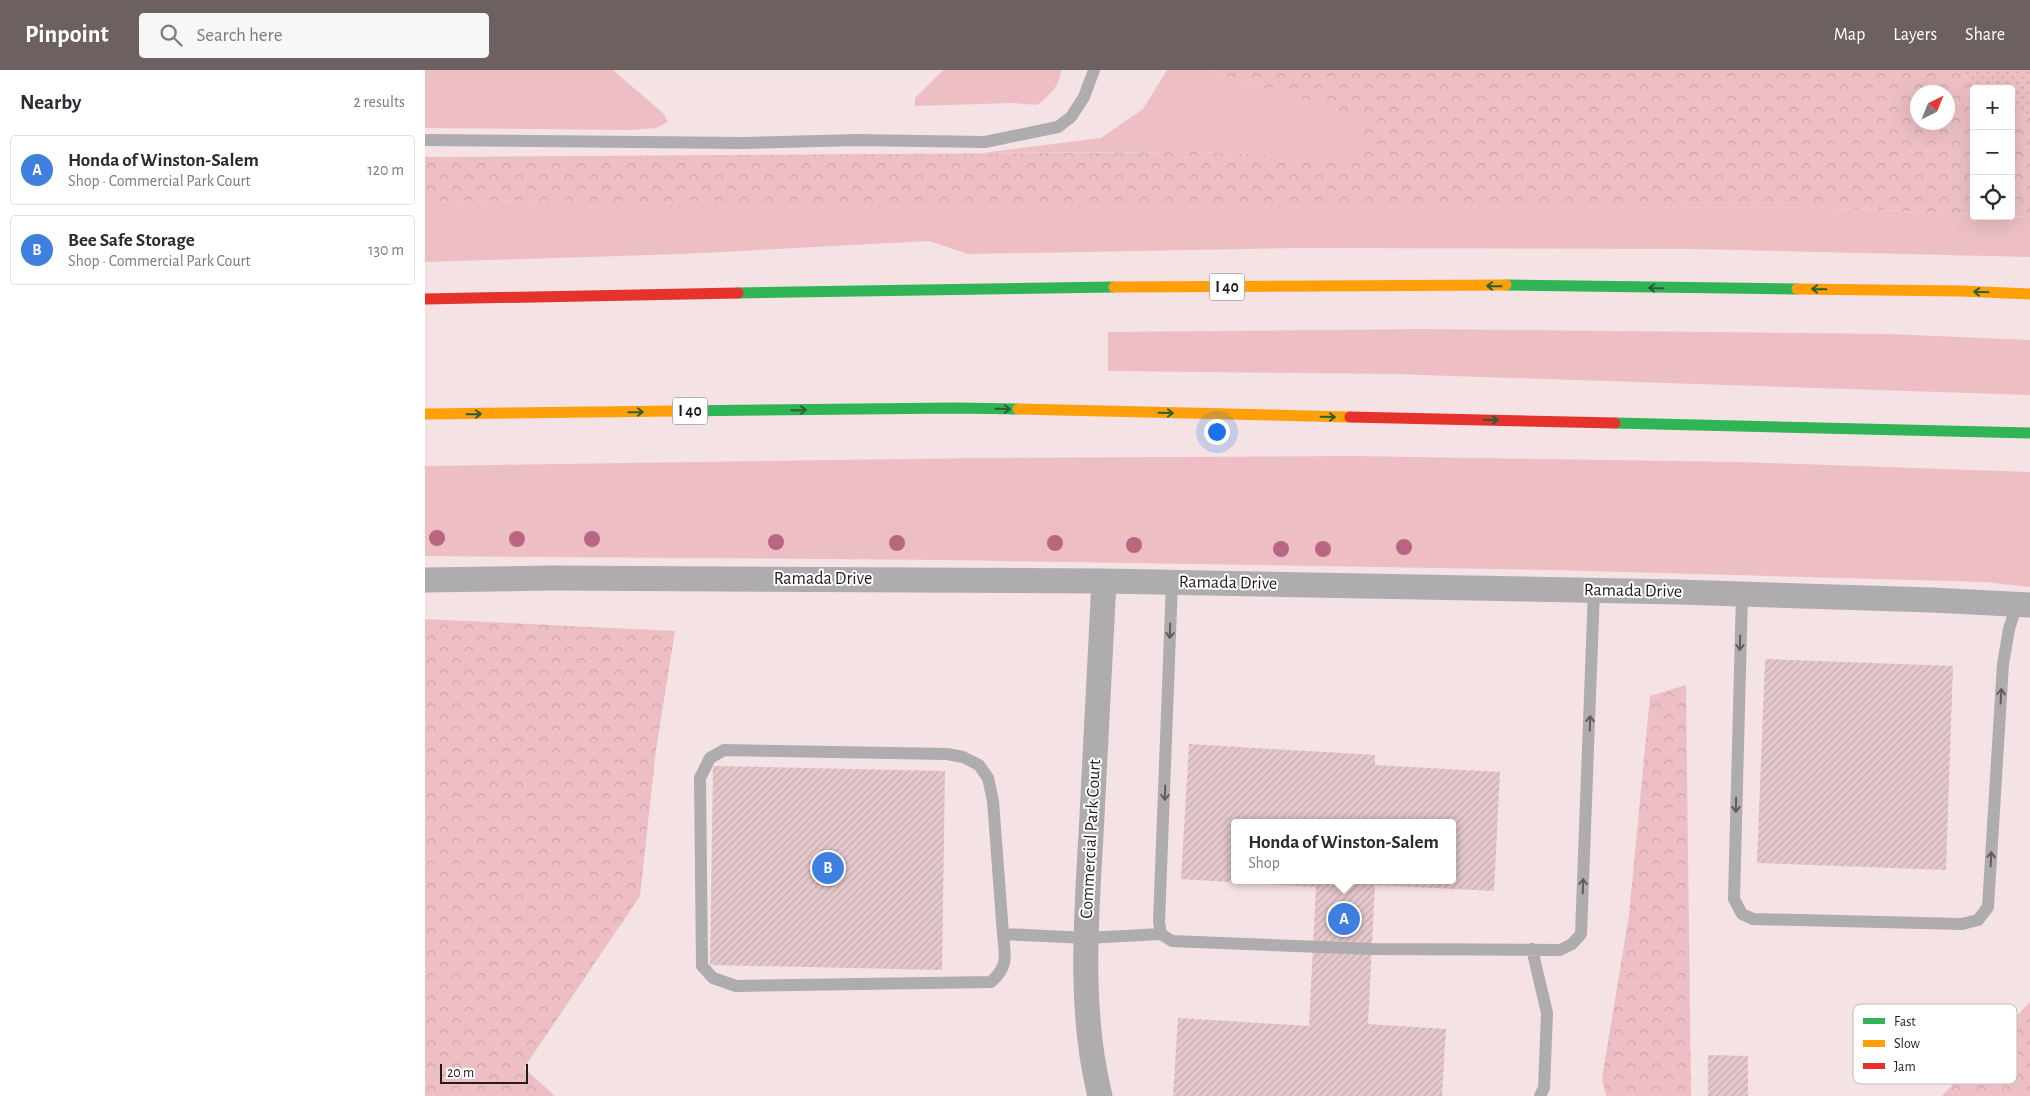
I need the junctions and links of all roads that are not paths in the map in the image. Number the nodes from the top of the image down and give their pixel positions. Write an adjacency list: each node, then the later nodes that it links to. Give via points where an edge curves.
1 (1094, 70): 2 (lane, via 1084,97 1071,118 1058,127 985,142)
2 (425, 140)
3 (2030, 294): 4 (highway, I 40, one-way to 4, via 1470,285 999,288)
4 (425, 299)
5 (425, 414): 6 (highway, I 40, one-way to 6, via 955,408)
6 (2030, 433)
7 (425, 580): 8 (street, Ramada Drive)
8 (1104, 581): 9 (street, Ramada Drive); 15 (street, Commercial Park Court)
9 (1172, 582): 10 (street, Ramada Drive); 13 (lane, one-way to 13)
10 (1594, 590): 11 (street, Ramada Drive); 16 (lane, one-way to 10, via 1560,950 1581,934)
11 (1742, 594): 12 (street, Ramada Drive); 12 (lane, one-way to 12, via 1734,899 1742,914 1753,919 1962,924 1978,920 1988,907 2003,664 2009,629)
12 (2023, 604)
13 (1160, 928): 15 (lane); 16 (lane, via 1172,941 1372,949)
14 (1003, 934): 14 (lane, via 1005,961 1001,973 991,982 735,986 713,978 702,966 700,778 710,758 724,750 947,754 979,764 988,778 993,801); 15 (lane)
15 (1087, 938): 17 (street, Commercial Park Court, via 1087,1008)
16 (1532, 949): 18 (lane, via 1547,1013 1544,1088)
17 (1100, 1096)
18 (1540, 1096)

